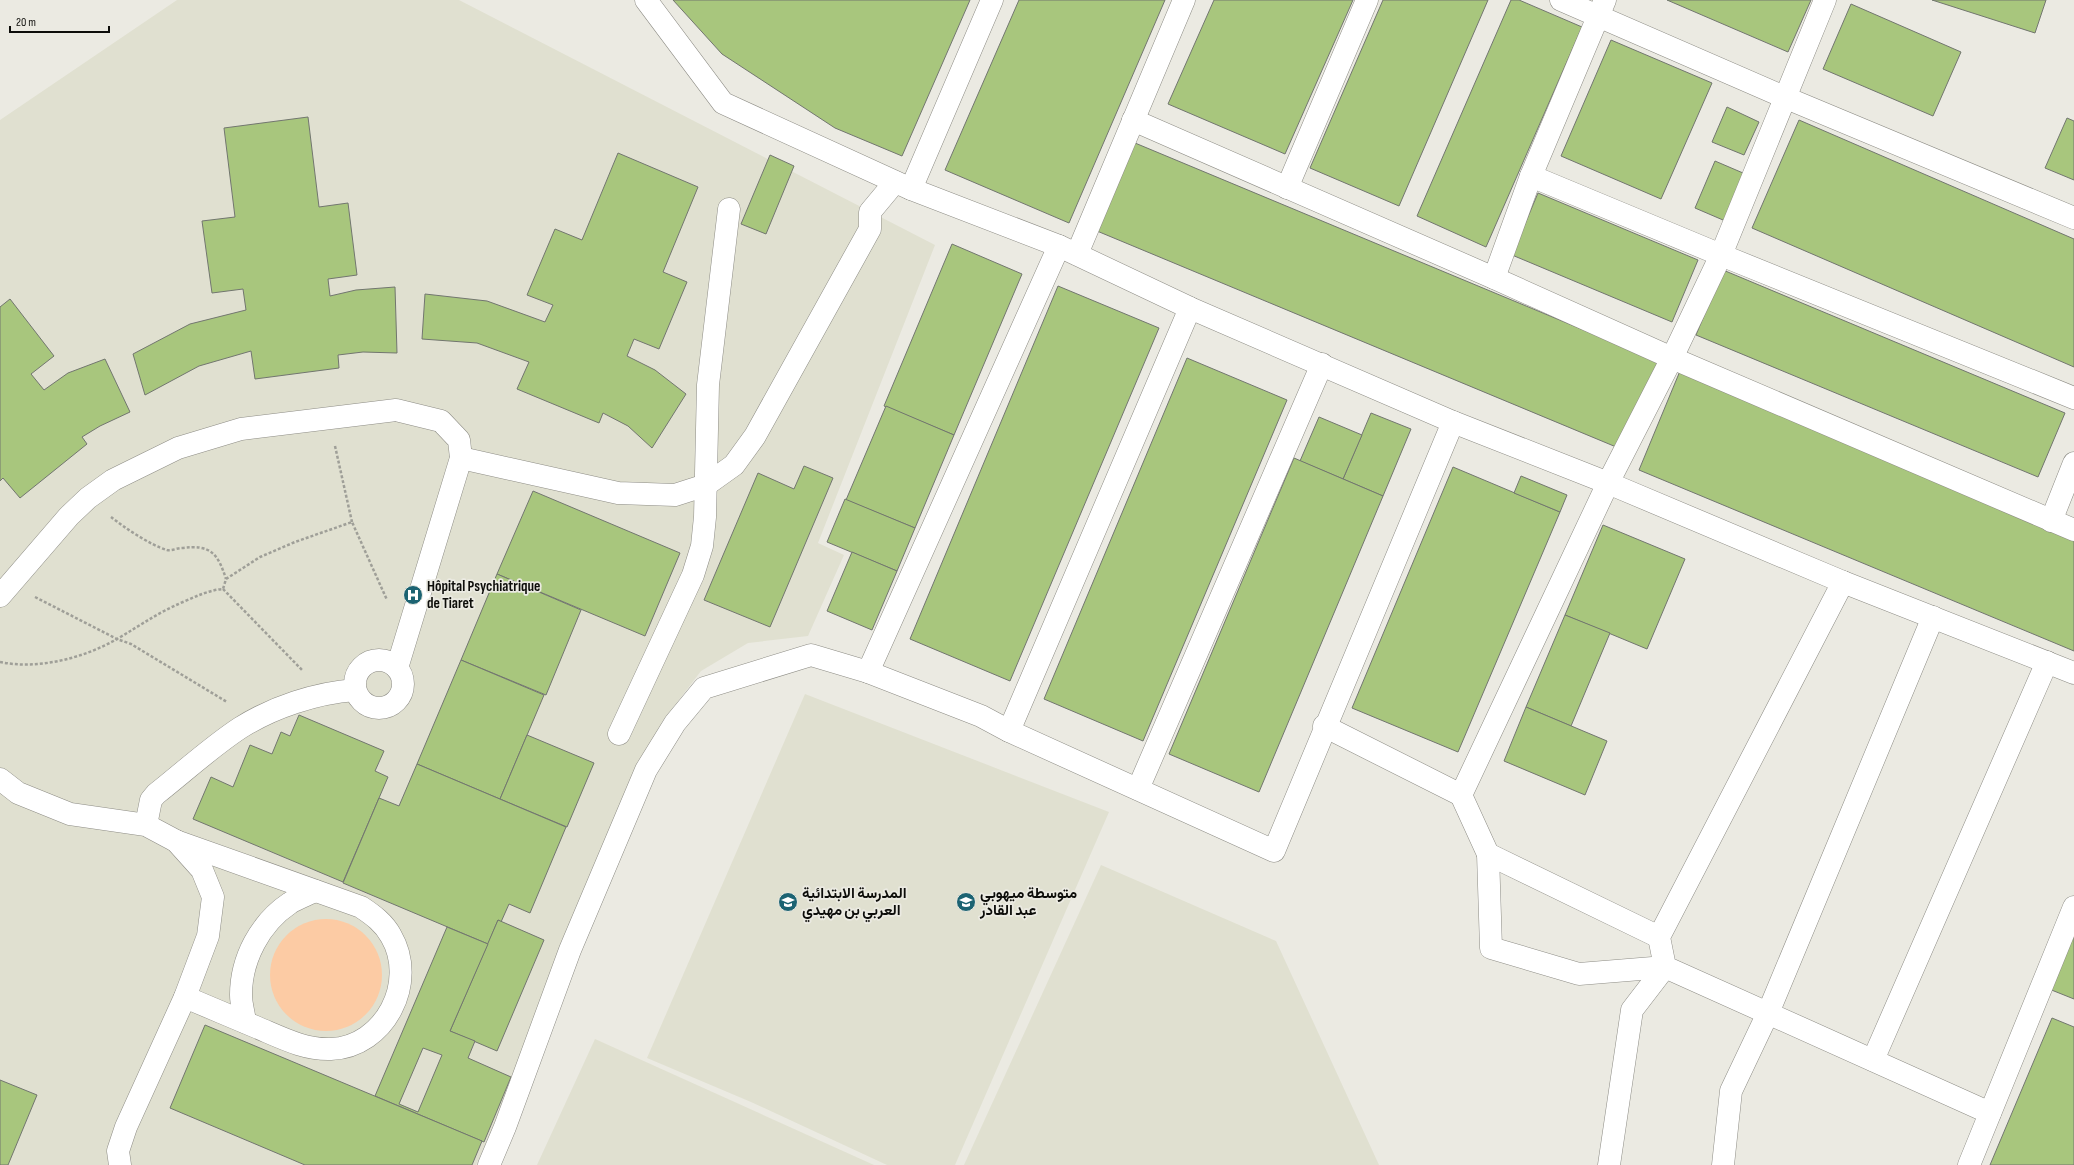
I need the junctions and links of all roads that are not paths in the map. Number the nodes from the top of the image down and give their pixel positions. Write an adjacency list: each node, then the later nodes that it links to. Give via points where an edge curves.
1 (646, 0): 11 (street, via 723,103)
2 (992, 0): 11 (street)
3 (1184, 0): 9 (street)
4 (1367, 0): 12 (street)
5 (1561, 0): 7 (street)
6 (1825, 0): 8 (street)
7 (1601, 8): 8 (street); 10 (street)
8 (1784, 97): 14 (street); 16 (street)
9 (1133, 120): 12 (street); 15 (street)
10 (1531, 176): 16 (street); 17 (street)
11 (903, 185): 15 (street); 26 (street, via 870,212 870,229 755,436 734,465)
12 (1287, 188): 17 (street)
13 (729, 209): 26 (street, via 708,385)
14 (2074, 218)
15 (1068, 250): 18 (street); 34 (street)
16 (1721, 255): 19 (street); 21 (street)
17 (1494, 278): 19 (street)
18 (1190, 308): 20 (street); 38 (street)
19 (1672, 358): 25 (street); 27 (street)
20 (1322, 364): 22 (street); 41 (street)
21 (2074, 398)
22 (1452, 422): 25 (street); 37 (street)
23 (461, 458): 26 (street, via 618,493 675,495); 30 (street, via 460,440 441,421 396,410 241,429 178,448 113,480 69,516); 33 (street)
24 (2074, 464): 27 (street)
25 (1608, 483): 29 (street); 42 (street)
26 (706, 485): 39 (street, via 702,546 693,575)
27 (2051, 521): 28 (street)
28 (2074, 530)
29 (1843, 582): 31 (street); 48 (street)
30 (5, 590)
31 (1933, 618): 32 (street); 51 (street)
32 (2048, 662): 35 (street); 53 (street)
33 (397, 668): 36 (street, via 381,659 368,662 357,672 354,680); 36 (street, via 402,676 403,686 400,695 390,705 376,708 367,705)
34 (868, 672): 38 (street, via 981,716); 56 (street, via 811,655 704,688 674,723 646,770 570,950)
35 (2074, 673)
36 (355, 690): 43 (street, via 326,694 272,712 240,728 156,794 151,800)
37 (1324, 726): 41 (street, via 1274,850); 42 (street)
38 (1008, 731): 41 (street)
39 (619, 734)
40 (0, 779): 43 (street, via 18,793 70,814)
41 (1138, 789)
42 (1461, 795): 45 (street)
43 (146, 825): 44 (street)
44 (176, 841): 46 (street); 50 (street, via 202,870 213,897 208,936)
45 (1488, 854): 48 (street); 49 (street, via 1491,948 1579,974)
46 (315, 891): 52 (street, via 290,903 269,921 254,943 244,968 241,995); 52 (street, via 361,907 379,919 392,936 399,957 401,978 397,999 387,1018 372,1034 353,1044 332,1049 310,1048)
47 (2074, 907): 54 (street)
48 (1659, 937): 49 (street)
49 (1665, 967): 51 (street); 57 (street, via 1632,1010)
50 (185, 998): 52 (street); 55 (street, via 126,1127 118,1151)
51 (1768, 1013): 53 (street); 58 (street, via 1731,1091)
52 (245, 1022)
53 (1874, 1060): 54 (street)
54 (1990, 1113): 59 (street)
55 (120, 1165)
56 (489, 1165)
57 (1609, 1165)
58 (1722, 1165)
59 (1969, 1165)

